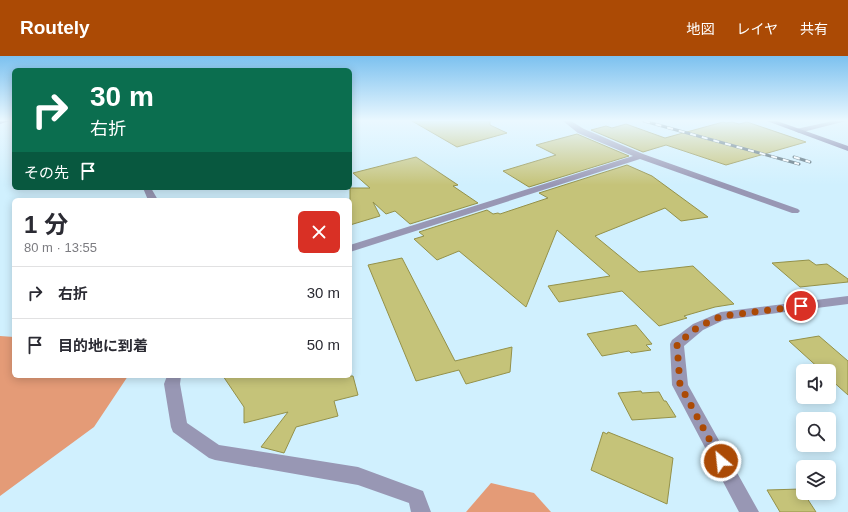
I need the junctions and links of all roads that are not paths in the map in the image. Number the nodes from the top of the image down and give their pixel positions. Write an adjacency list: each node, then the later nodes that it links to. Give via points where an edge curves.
1 (608, 142): 4 (street)
2 (832, 142): 3 (street)
3 (848, 148)
4 (640, 156): 5 (street); 6 (street)
5 (795, 211)
6 (352, 248)
7 (848, 300): 10 (street, via 722,316 698,327 677,344 680,385)
8 (174, 378): 9 (street, via 172,384 178,427 215,452 358,476 416,497)
9 (421, 512)
10 (749, 512)

